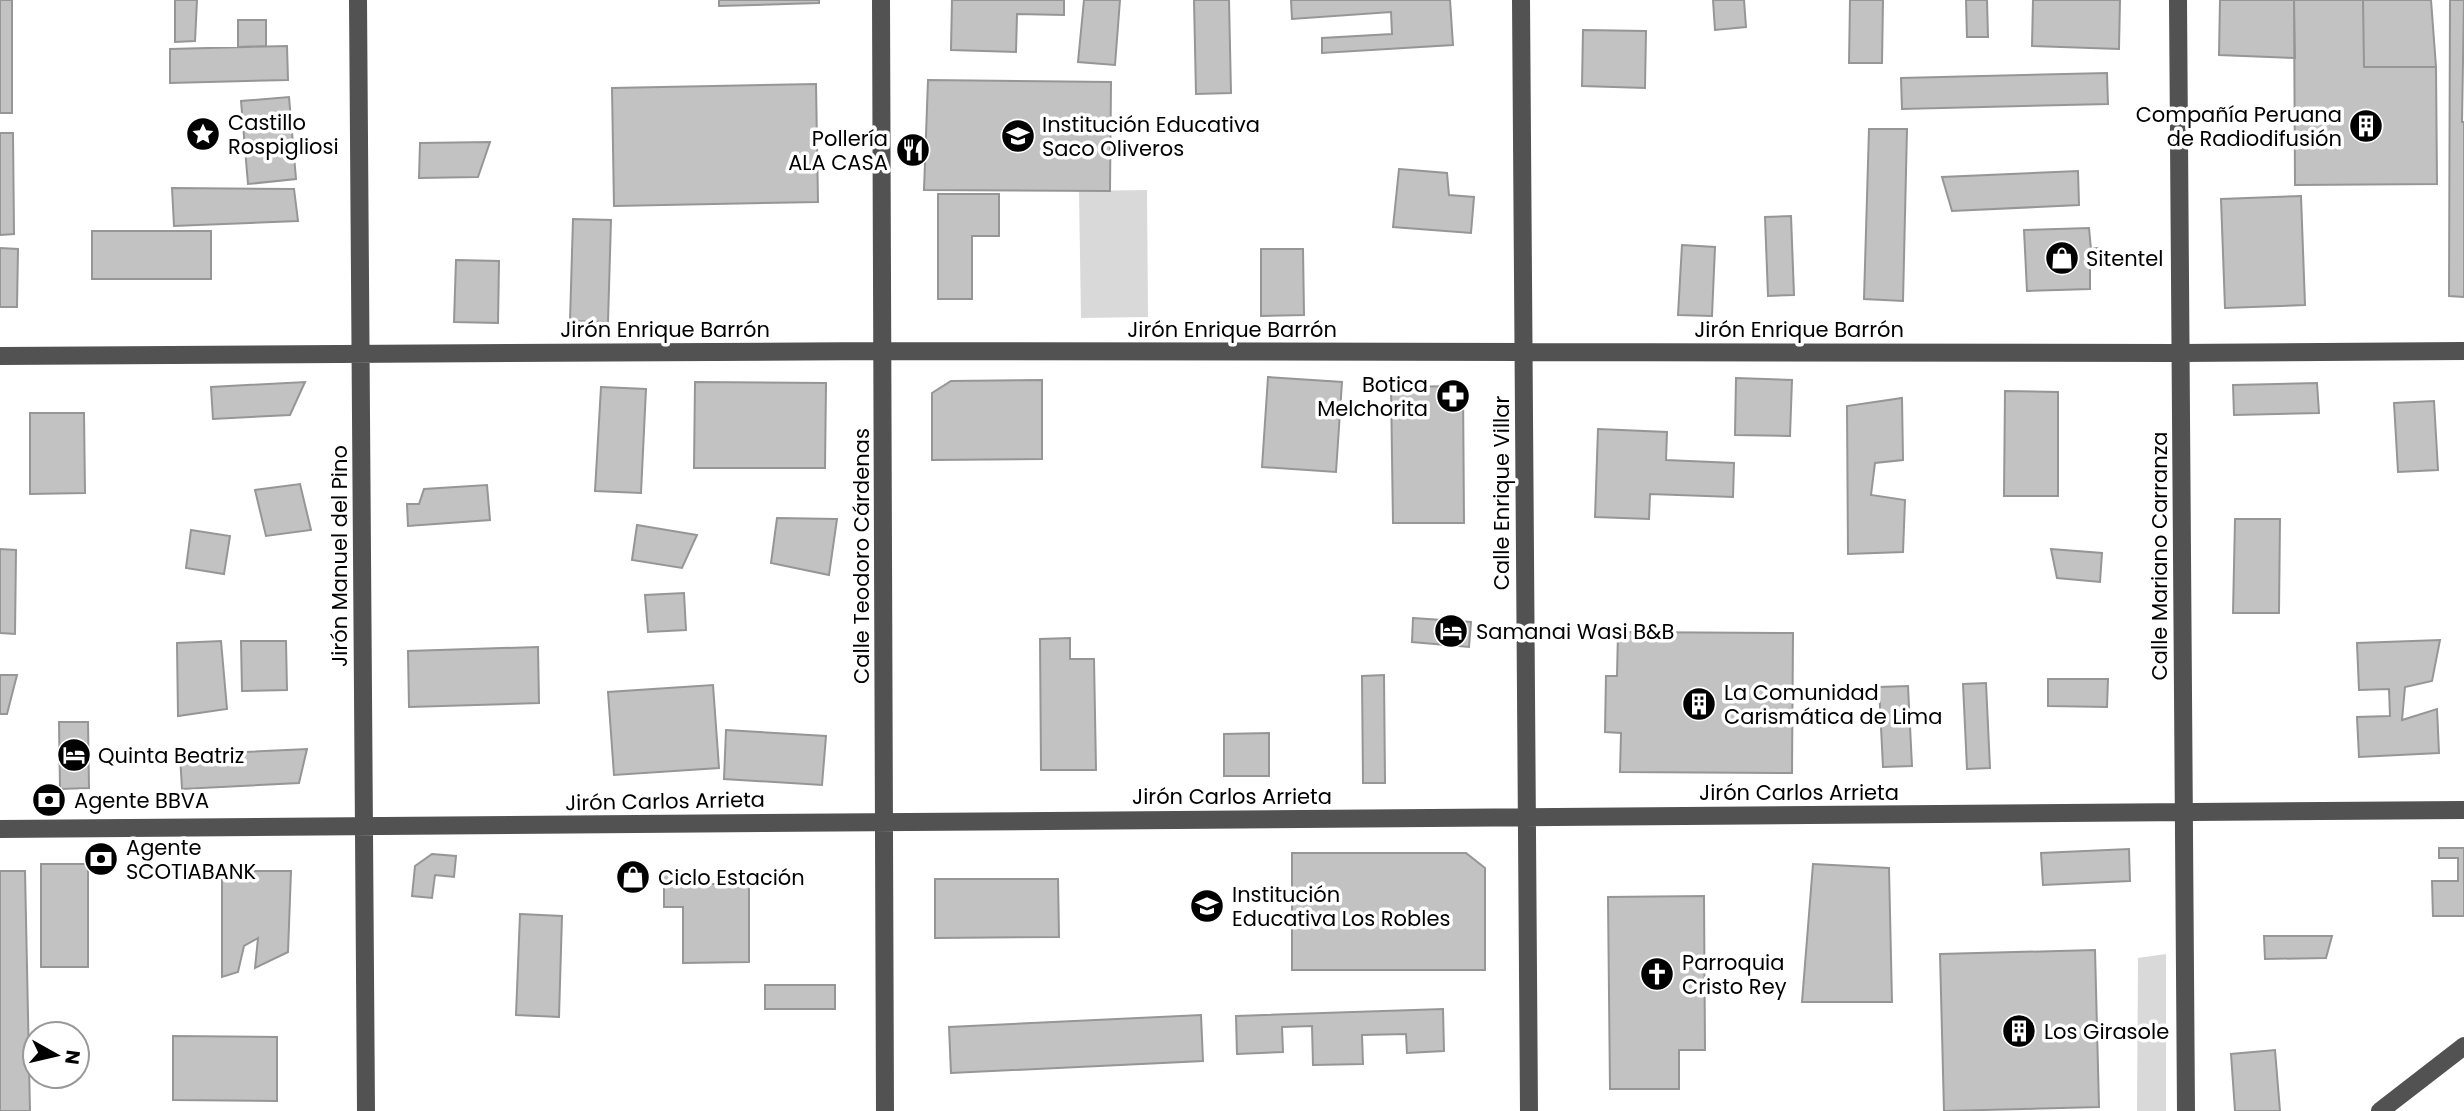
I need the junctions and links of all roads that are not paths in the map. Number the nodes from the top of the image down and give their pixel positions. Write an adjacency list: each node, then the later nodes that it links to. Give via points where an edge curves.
1 (358, 0): 8 (street, Jirón Manuel del Pino)
2 (881, 0): 5 (street, Calle Teodoro Cárdenas)
3 (1521, 0): 6 (street, Calle Enrique Villar)
4 (2178, 0): 9 (street, Calle Mariano Carranza)
5 (883, 351): 6 (street, Jirón Enrique Barrón); 8 (street, Jirón Enrique Barrón); 14 (street, Calle Teodoro Cárdenas)
6 (1523, 351): 9 (street, Jirón Enrique Barrón); 13 (street, Calle Enrique Villar)
7 (2464, 351): 9 (street, Jirón Enrique Barrón)
8 (361, 353): 10 (street, Jirón Enrique Barrón); 15 (street, Jirón Manuel del Pino)
9 (2180, 353): 12 (street, Calle Mariano Carranza)
10 (0, 356)
11 (2464, 810): 12 (street, Jirón Carlos Arrieta)
12 (2184, 812): 13 (street, Jirón Carlos Arrieta); 21 (street, Calle Mariano Carranza)
13 (1527, 816): 14 (street, Jirón Carlos Arrieta); 20 (street, Calle Enrique Villar)
14 (884, 822): 15 (street, Jirón Carlos Arrieta); 19 (street, Calle Teodoro Cárdenas)
15 (364, 826): 16 (street, Jirón Carlos Arrieta); 18 (street, Jirón Manuel del Pino)
16 (0, 829)
17 (2464, 1046): 22 (street)
18 (366, 1111)
19 (885, 1111)
20 (1529, 1111)
21 (2186, 1111)
22 (2381, 1111)

